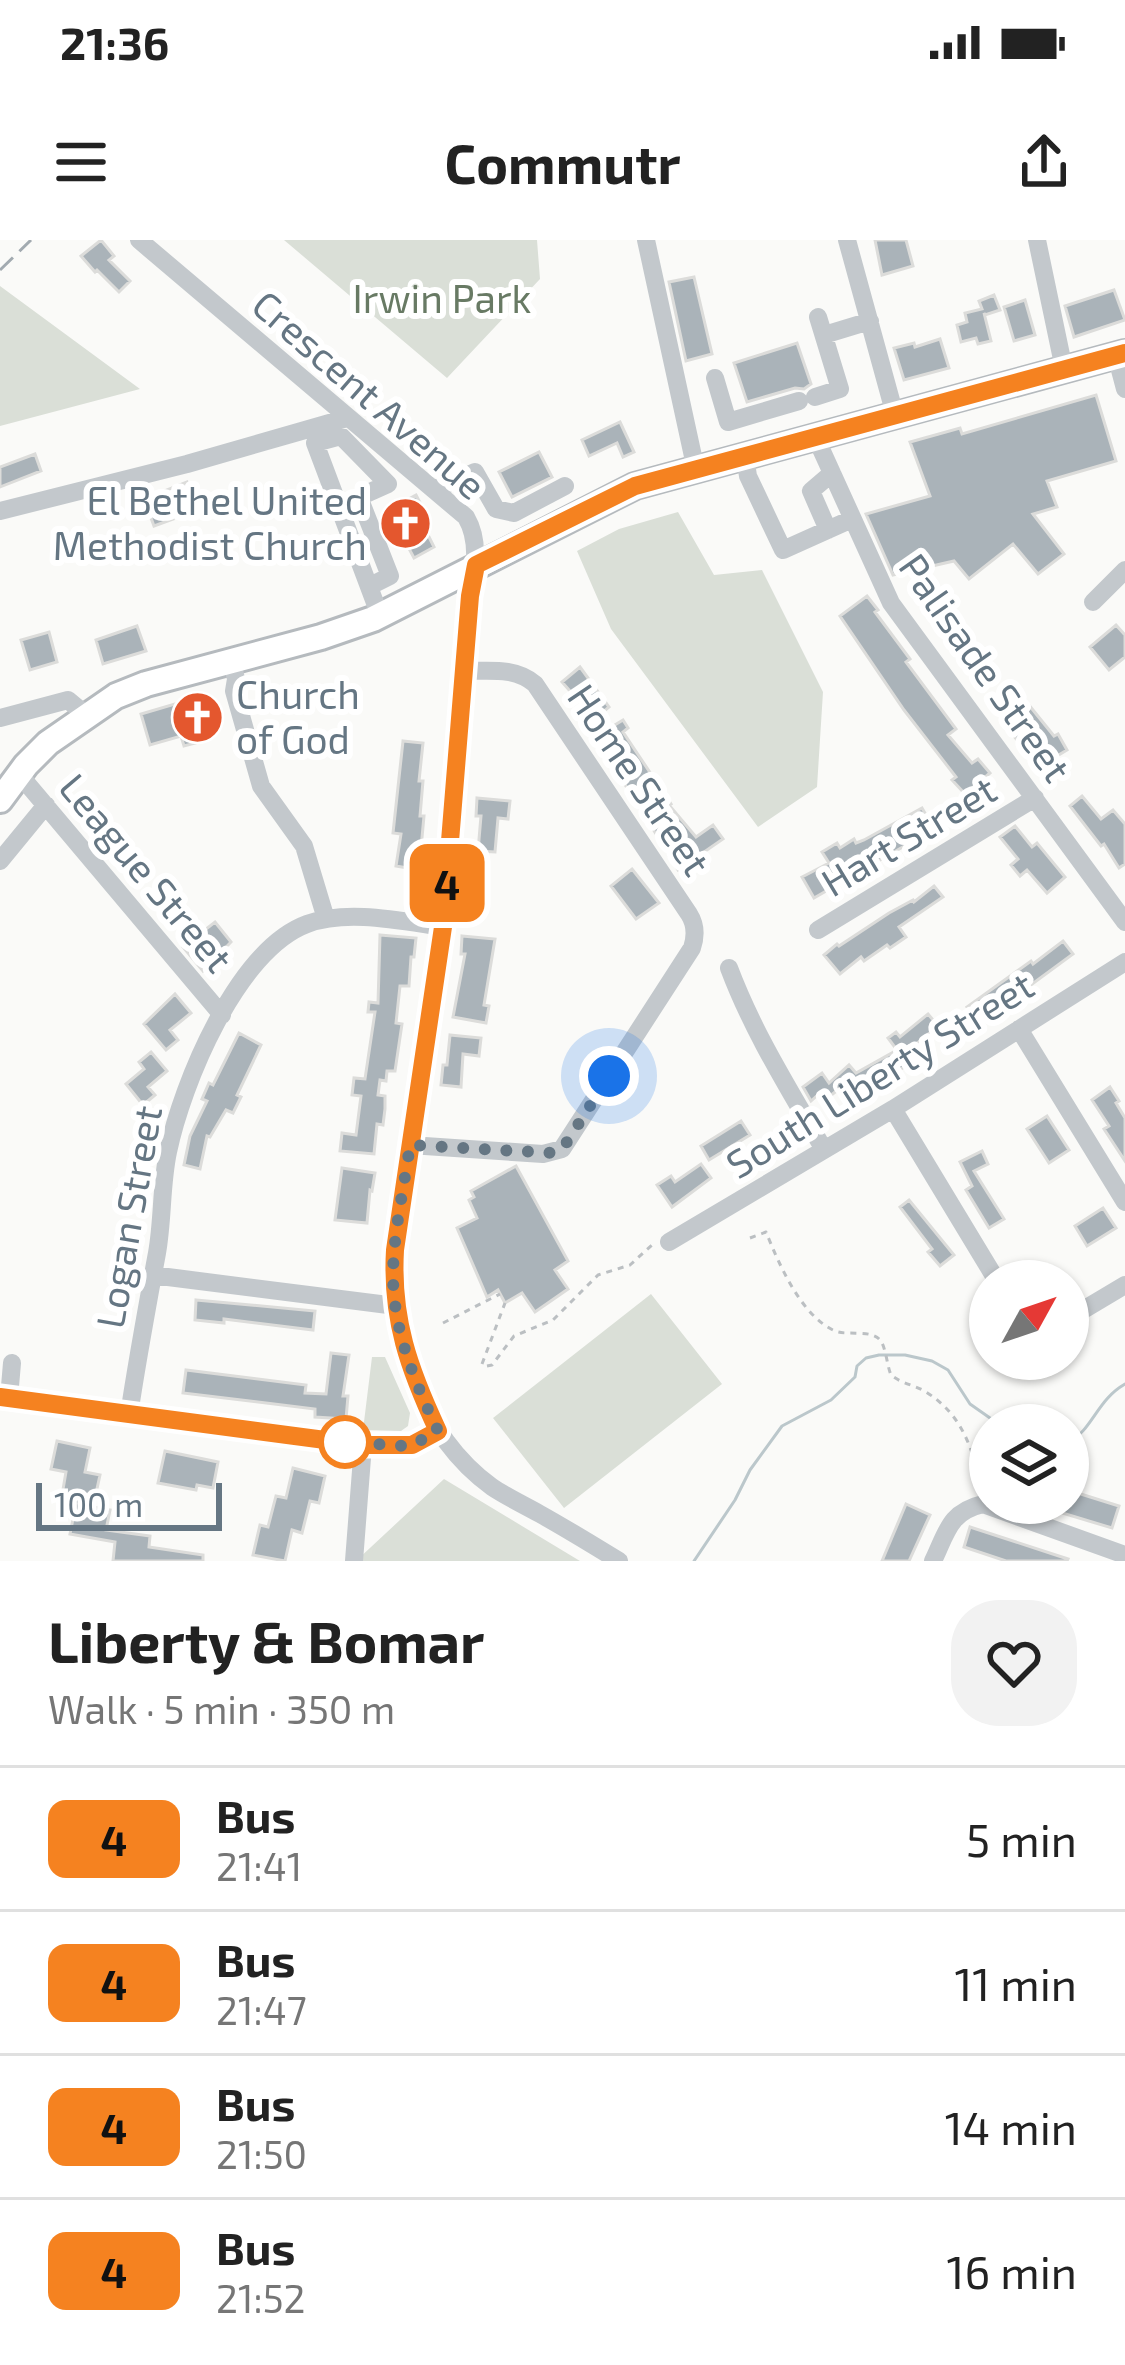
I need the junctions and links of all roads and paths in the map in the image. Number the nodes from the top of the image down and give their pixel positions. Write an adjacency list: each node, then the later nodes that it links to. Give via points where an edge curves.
1 (140, 240): 11 (street, Crescent Avenue)
2 (646, 240): 16 (street)
3 (848, 240): 5 (street)
4 (1037, 240): 7 (street)
5 (870, 321): 8 (street, via 821,326 840,389 728,422); 10 (street)
6 (1121, 354): 7 (main road); 9 (street)
7 (1064, 369): 10 (main road)
8 (715, 378)
9 (1125, 389)
10 (896, 415): 12 (main road)
11 (346, 418): 13 (street, Crescent Avenue); 20 (street)
12 (816, 438): 14 (main road); 17 (street, Palisade Street)
13 (389, 453): 15 (street); 19 (street, Crescent Avenue)
14 (745, 457): 16 (main road); 24 (street, via 783,550)
15 (374, 470): 21 (street, via 388,484 359,497); 23 (street, via 341,436 315,443)
16 (696, 470): 25 (main road, via 635,486)
17 (832, 473): 22 (street, Palisade Street); 24 (street, via 811,491)
18 (565, 486): 19 (street, via 514,513 496,509 476,472)
19 (434, 490): 25 (street, Crescent Avenue, via 474,530)
20 (0, 511)
21 (367, 517): 23 (street); 27 (street, via 390,577)
22 (852, 519): 24 (street); 35 (street, Palisade Street, via 891,603)
23 (346, 525): 27 (street)
24 (828, 530)
25 (476, 565): 29 (main road); 31 (street)
26 (1125, 570): 28 (street)
27 (370, 586): 29 (street)
28 (1093, 602)
29 (380, 616): 30 (main road)
30 (232, 662): 32 (main road, via 146,684); 38 (street, via 261,786 304,846)
31 (465, 671): 40 (street); 47 (street, Home Street, via 518,673 535,684 695,929 692,948 562,1149)
32 (86, 715): 33 (street, via 68,700); 34 (main road)
33 (0, 718)
34 (6, 790): 36 (street, League Street)
35 (1035, 798): 39 (street, Palisade Street); 41 (street, Hart Street)
36 (46, 805): 37 (street); 44 (street, League Street)
37 (0, 861)
38 (326, 919): 40 (street, Logan Street); 44 (street, Logan Street, via 268,950)
39 (1125, 922)
40 (443, 927): 47 (street)
41 (818, 930)
42 (1125, 962): 45 (street, South Liberty Street)
43 (729, 968): 48 (street)
44 (222, 1015): 53 (street, Logan Street, via 175,1124)
45 (1019, 1029): 46 (street, South Liberty Street); 49 (street)
46 (893, 1109): 48 (street, South Liberty Street); 52 (street)
47 (410, 1145): 57 (street)
48 (823, 1148): 51 (street, South Liberty Street)
49 (1125, 1202)
50 (750, 1238): 65 (path, via 766,1232 780,1268 818,1321 838,1334 874,1335 891,1376 932,1395)
51 (669, 1242): 56 (path, via 598,1275 562,1313 514,1336 485,1365)
52 (984, 1260)
53 (152, 1275): 57 (street); 62 (street, Logan Street)
54 (1125, 1285): 58 (street)
55 (500, 1294): 59 (path)
56 (505, 1304)
57 (396, 1306): 63 (street, via 411,1372)
58 (1089, 1306)
59 (443, 1323)
60 (12, 1363): 61 (street)
61 (4, 1398): 62 (street)
62 (129, 1415): 64 (street)
63 (438, 1431): 64 (street, via 412,1445); 68 (street, via 493,1487)
64 (363, 1445): 67 (street)
65 (969, 1445)
66 (1125, 1555): 69 (street, via 983,1504 953,1519)
67 (354, 1561)
68 (620, 1561)
69 (933, 1561)

